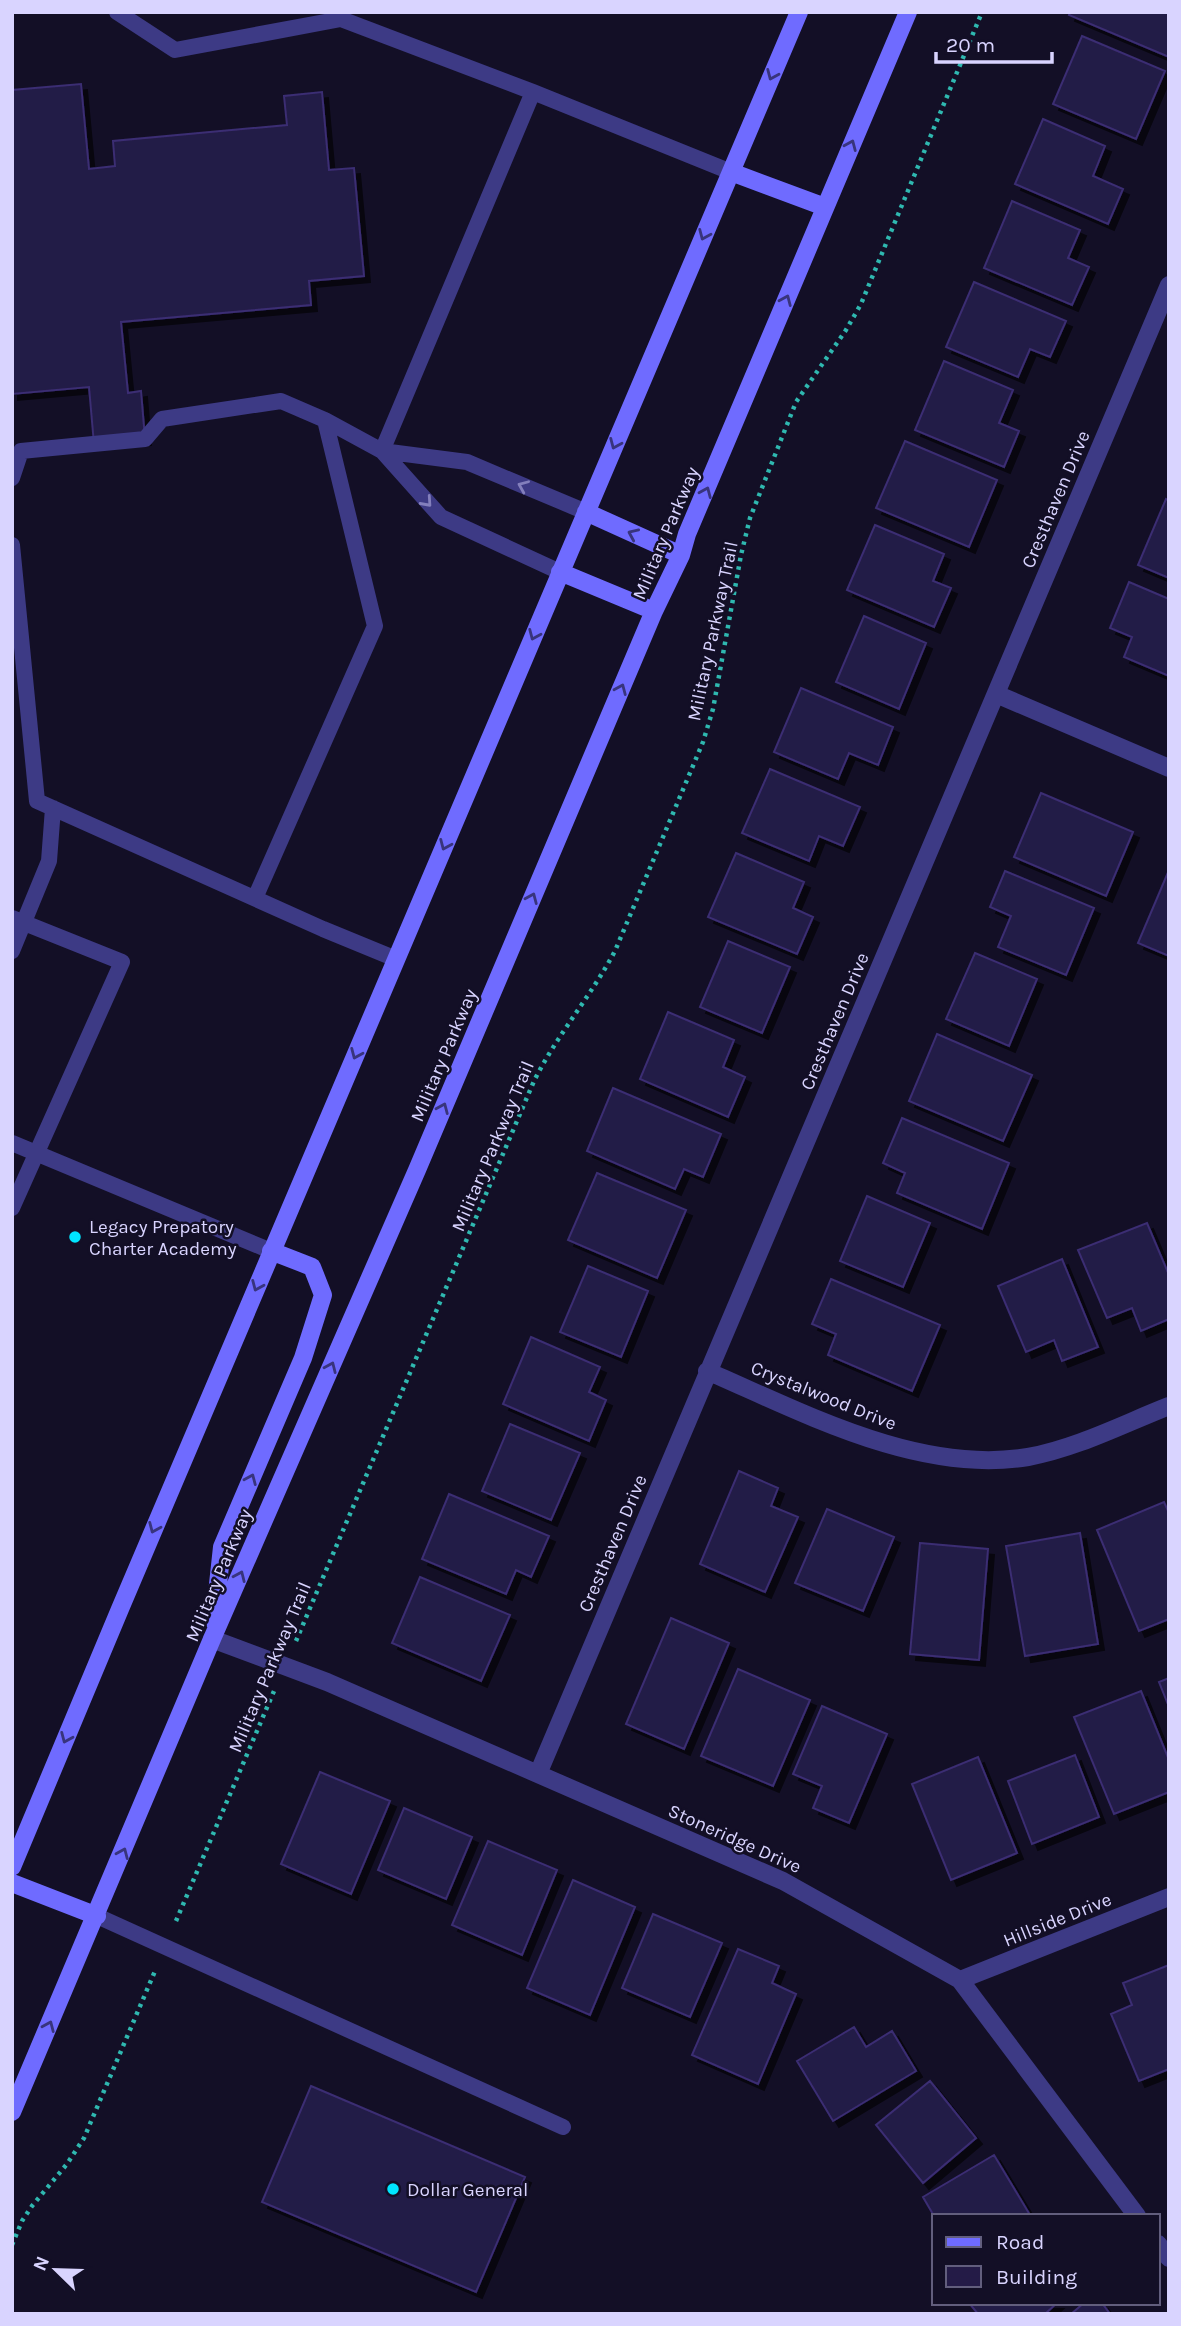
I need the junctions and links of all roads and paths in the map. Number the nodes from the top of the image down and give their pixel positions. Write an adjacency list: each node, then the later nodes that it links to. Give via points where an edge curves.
1 (117, 12): 5 (lane, via 176,50 341,19)
2 (799, 12): 6 (main road, one-way to 6)
3 (908, 12): 7 (main road, Military Parkway, one-way to 3)
4 (982, 12): 32 (path, Military Parkway Trail, via 860,304 796,402 750,518 703,742 620,939 598,983 534,1081)
5 (533, 93): 6 (lane); 10 (lane)
6 (731, 172): 7 (main road); 12 (main road, one-way to 12)
7 (825, 207): 14 (main road, Military Parkway, one-way to 7)
8 (1169, 285): 18 (street, Cresthaven Drive)
9 (325, 420): 10 (lane); 11 (lane, via 281,401 162,419 145,439 21,451); 21 (lane, via 375,626)
10 (382, 451): 12 (lane, one-way to 10, via 467,462); 15 (lane, one-way to 15, via 441,517)
11 (12, 478)
12 (586, 512): 14 (main road, one-way to 12); 15 (main road)
13 (12, 545): 16 (lane)
14 (681, 555): 17 (main road, Military Parkway)
15 (560, 572): 17 (main road); 24 (main road, one-way to 24)
16 (15, 599): 20 (lane, via 37,801)
17 (654, 611): 31 (main road, Military Parkway, one-way to 17)
18 (996, 694): 19 (street); 29 (street, Cresthaven Drive)
19 (1169, 768)
20 (52, 808): 21 (lane); 22 (lane, via 49,861)
21 (255, 898): 24 (lane)
22 (18, 920): 23 (lane); 26 (lane, via 122,962)
23 (12, 951)
24 (396, 959): 28 (main road, one-way to 28)
25 (12, 1143): 26 (lane)
26 (37, 1154): 27 (lane); 28 (lane)
27 (12, 1208)
28 (271, 1251): 31 (main road, one-way to 28, via 222,1547 303,1358 323,1295 312,1267); 34 (main road, one-way to 34)
29 (707, 1371): 30 (street, Crystalwood Drive, via 861,1437 919,1453 985,1459 1060,1449); 33 (street, Cresthaven Drive)
30 (1169, 1406)
31 (212, 1639): 32 (street, Stoneridge Drive); 37 (main road, Military Parkway, one-way to 31)
32 (286, 1665): 33 (street, Stoneridge Drive); 38 (path, Military Parkway Trail)
33 (538, 1774): 39 (street, Stoneridge Drive, via 783,1881)
34 (12, 1867)
35 (12, 1883): 37 (main road)
36 (1169, 1897): 39 (street, Hillside Drive)
37 (97, 1916): 38 (lane); 40 (main road, Military Parkway, one-way to 37)
38 (165, 1947): 41 (lane); 43 (path, Military Parkway Trail, via 84,2138 32,2206)
39 (960, 1980): 42 (street, Stoneridge Drive)
40 (12, 2112)
41 (563, 2127)
42 (1136, 2214)
43 (12, 2245)

